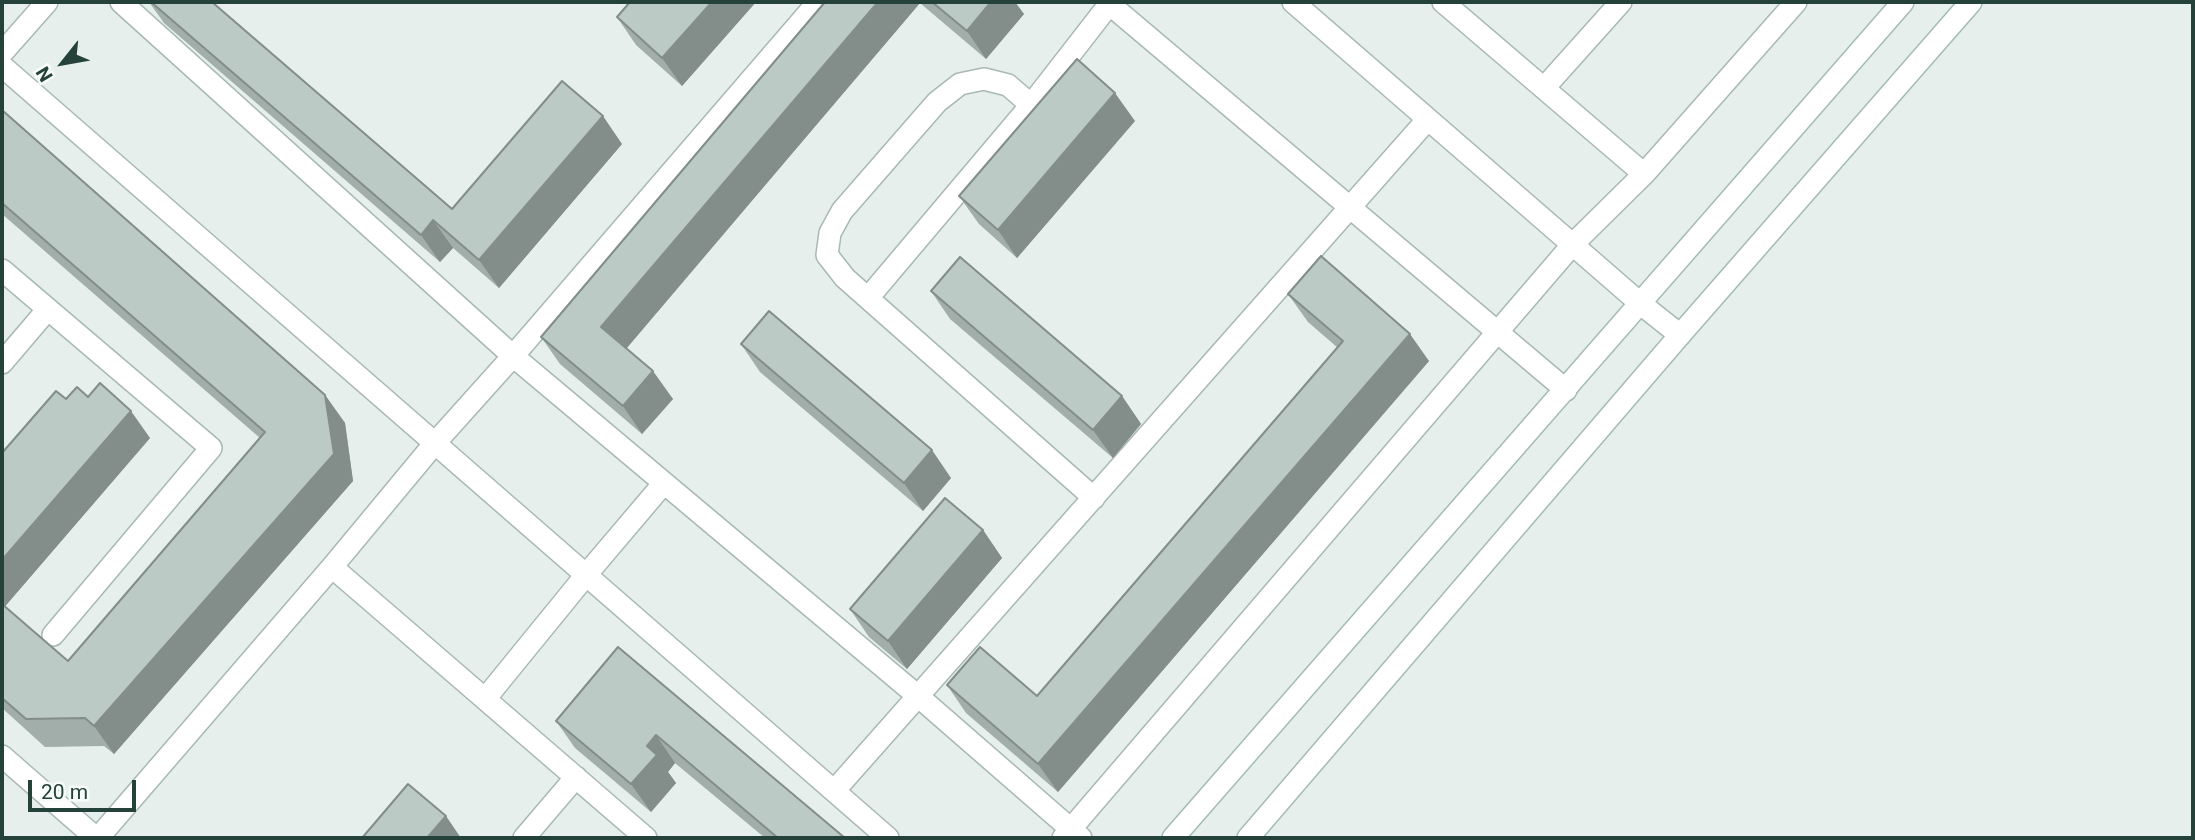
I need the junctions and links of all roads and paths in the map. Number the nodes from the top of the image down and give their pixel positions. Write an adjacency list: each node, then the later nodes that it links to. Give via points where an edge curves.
1 (47, 2): 11 (street)
2 (121, 2): 25 (street)
3 (818, 2): 25 (street)
4 (1109, 2): 14 (street); 17 (street)
5 (1293, 2): 15 (street)
6 (1443, 2): 13 (street)
7 (1621, 2): 13 (street)
8 (1796, 2): 16 (street)
9 (1903, 2): 21 (street)
10 (1971, 2): 24 (street)
11 (2, 53)
12 (2, 66): 28 (street)
13 (1544, 88): 16 (street)
14 (1031, 105): 20 (street); 20 (street, via 1008,85 984,79 960,84 937,103 842,211 830,233 827,255)
15 (1428, 119): 17 (street); 18 (street)
16 (1644, 174): 18 (street)
17 (1350, 206): 23 (street); 30 (street)
18 (1573, 244): 21 (street); 23 (street)
19 (2, 270): 22 (street)
20 (868, 298): 30 (street)
21 (1641, 304): 24 (street); 27 (street)
22 (48, 309): 26 (street); 33 (street, via 211,448)
23 (1498, 332): 27 (street); 39 (street)
24 (1680, 335): 45 (street)
25 (513, 356): 28 (street); 29 (street)
26 (2, 363)
27 (1566, 390): 44 (street)
28 (435, 443): 31 (street); 32 (street)
29 (664, 484): 32 (street); 34 (street)
30 (1094, 498): 34 (street)
31 (332, 567): 35 (street); 40 (street)
32 (586, 575): 35 (street); 38 (street)
33 (53, 635)
34 (919, 697): 38 (street); 39 (street)
35 (485, 699): 37 (street)
36 (2, 756): 40 (street)
37 (576, 777): 41 (street); 42 (street)
38 (834, 792): 43 (street)
39 (1072, 835)
40 (97, 838)
41 (524, 838)
42 (646, 838)
43 (888, 838)
44 (1173, 838)
45 (1248, 838)

